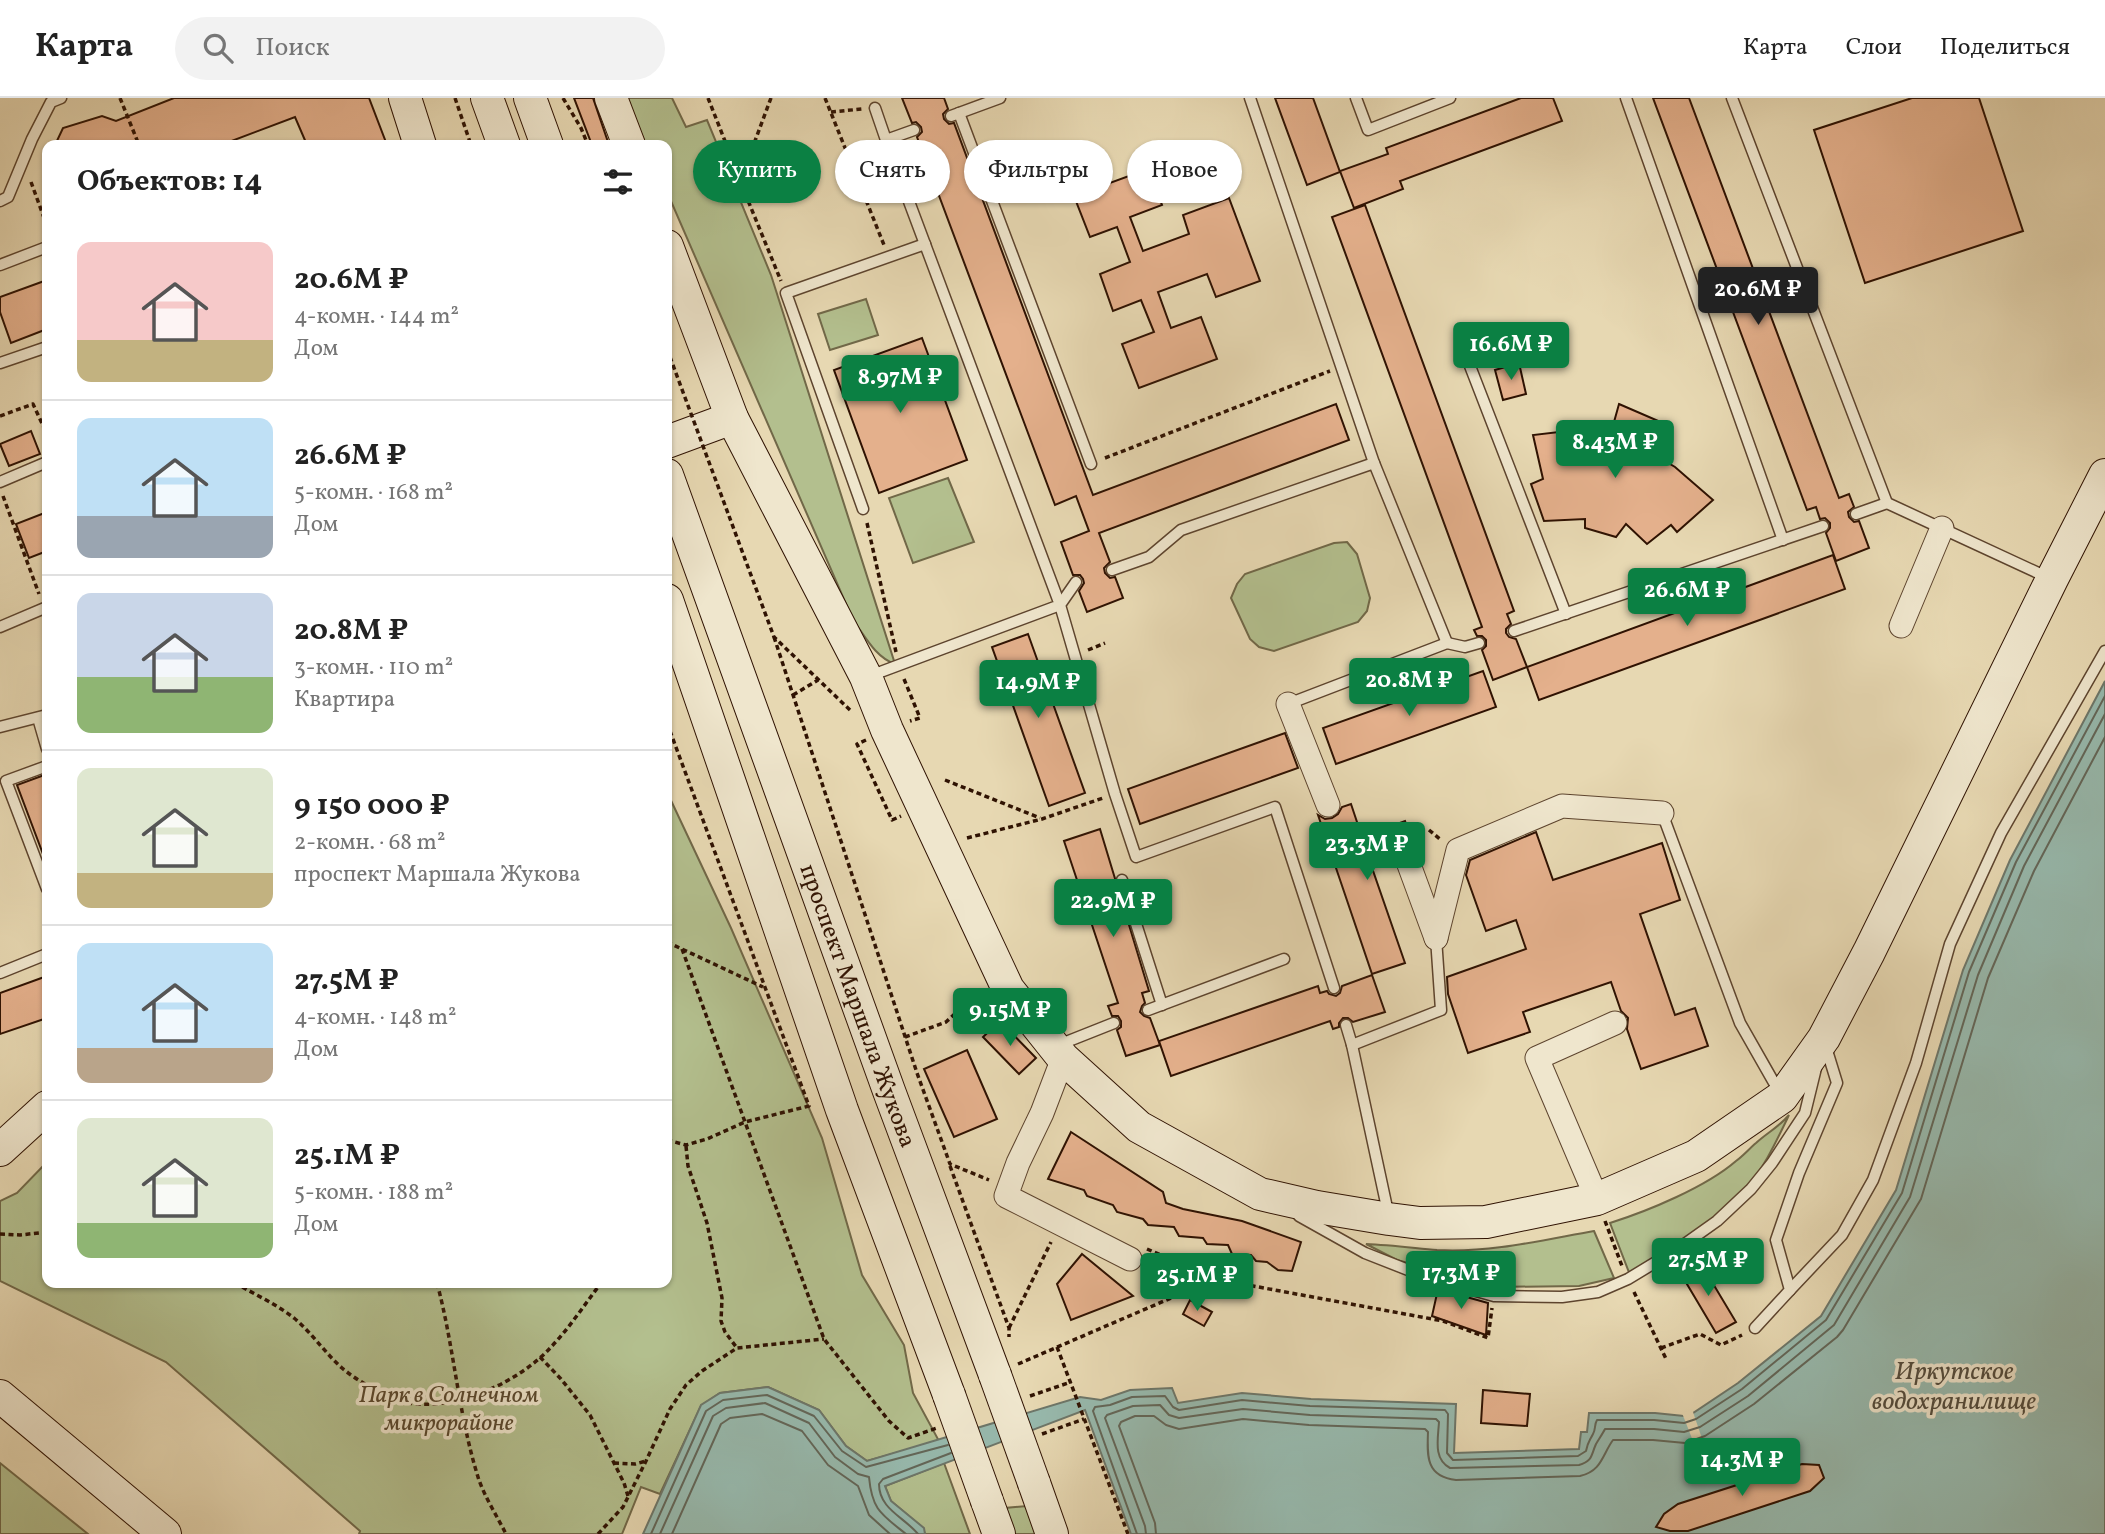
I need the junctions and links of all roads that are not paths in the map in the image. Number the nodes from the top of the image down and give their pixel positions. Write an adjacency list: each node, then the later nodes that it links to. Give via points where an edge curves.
1 (61, 98): 20 (lane, via 51,102 8,197)
2 (405, 98): 14 (street)
3 (487, 98): 15 (street)
4 (530, 98): 16 (street)
5 (611, 98): 17 (street)
6 (1000, 98): 33 (lane, via 955,115)
7 (1250, 98): 31 (lane)
8 (1356, 98): 9 (lane, via 1368,130)
9 (1450, 98)
10 (1626, 98): 42 (lane)
11 (1732, 98): 37 (lane)
12 (875, 108): 18 (lane)
13 (914, 130): 19 (lane)
14 (418, 140)
15 (503, 140)
16 (545, 140)
17 (627, 140)
18 (886, 140)
19 (889, 140)
20 (0, 201)
21 (909, 203): 22 (lane)
22 (925, 244): 38 (lane, via 786,293); 46 (lane)
23 (42, 249): 25 (lane)
24 (672, 259): 29 (street)
25 (0, 265)
26 (42, 350): 27 (lane)
27 (0, 363)
28 (1470, 366): 48 (lane)
29 (732, 418): 30 (street); 56 (street)
30 (672, 440)
31 (1374, 463): 43 (lane, via 1181,530 1149,557); 53 (lane)
32 (42, 464): 35 (lane)
33 (1091, 464)
34 (2105, 475): 44 (street)
35 (0, 482)
36 (672, 489): 91 (street, проспект Маршала Жукова, bridge, via 889,1091 1002,1372)
37 (1887, 503): 39 (lane); 41 (lane)
38 (863, 509)
39 (1856, 514)
40 (1823, 526): 42 (lane)
41 (1942, 528): 44 (lane); 51 (street)
42 (1783, 540): 48 (lane)
43 (1112, 570)
44 (2052, 579): 76 (street)
45 (1076, 582): 46 (lane)
46 (1060, 605): 56 (lane); 70 (lane, via 1136,857 1275,807)
47 (42, 610): 50 (lane)
48 (1566, 614): 52 (lane)
49 (672, 615): 90 (street, проспект Маршала Жукова, bridge, via 948,1410)
50 (0, 626)
51 (1901, 626)
52 (1514, 631)
53 (1447, 643): 54 (lane, via 1465,648); 57 (lane)
54 (1479, 643)
55 (2105, 651): 86 (lane, via 2001,833 1950,944 1916,1063 1873,1180 1842,1235)
56 (866, 677): 78 (street, via 1007,989)
57 (1288, 704): 61 (street)
58 (42, 717): 59 (lane)
59 (0, 727)
60 (42, 768): 64 (lane, via 6,780)
61 (1328, 805)
62 (1662, 813): 66 (street, via 1562,807 1458,850); 79 (lane, via 1740,1023)
63 (1408, 862): 66 (street)
64 (42, 876)
65 (1122, 880): 71 (lane)
66 (1436, 938): 77 (lane, via 1441,1010)
67 (42, 956): 69 (lane)
68 (1284, 960): 71 (lane)
69 (0, 973)
70 (1334, 989)
71 (1162, 1004): 72 (lane)
72 (1148, 1010)
73 (1114, 1023): 78 (lane)
74 (1615, 1023): 83 (street, via 1537,1058)
75 (1346, 1025): 77 (lane)
76 (1824, 1038): 79 (street); 82 (lane, via 1805,1113 1751,1189 1679,1248 1598,1292 1562,1297 1494,1296 1426,1277 1365,1253); 86 (lane, via 1837,1083 1776,1240)
77 (1352, 1045): 84 (lane)
78 (1058, 1053): 82 (street, via 1139,1127); 85 (street, via 1042,1113 1006,1196)
79 (1782, 1097): 83 (street, via 1696,1156)
80 (42, 1111): 81 (street)
81 (5, 1142)
82 (1259, 1194): 84 (street)
83 (1597, 1199): 84 (street, via 1486,1222)
84 (1389, 1219)
85 (1135, 1253)
86 (1790, 1290): 87 (lane)
87 (1755, 1328)
88 (0, 1396): 89 (street)
89 (165, 1534)
90 (999, 1534)
91 (1052, 1534)

